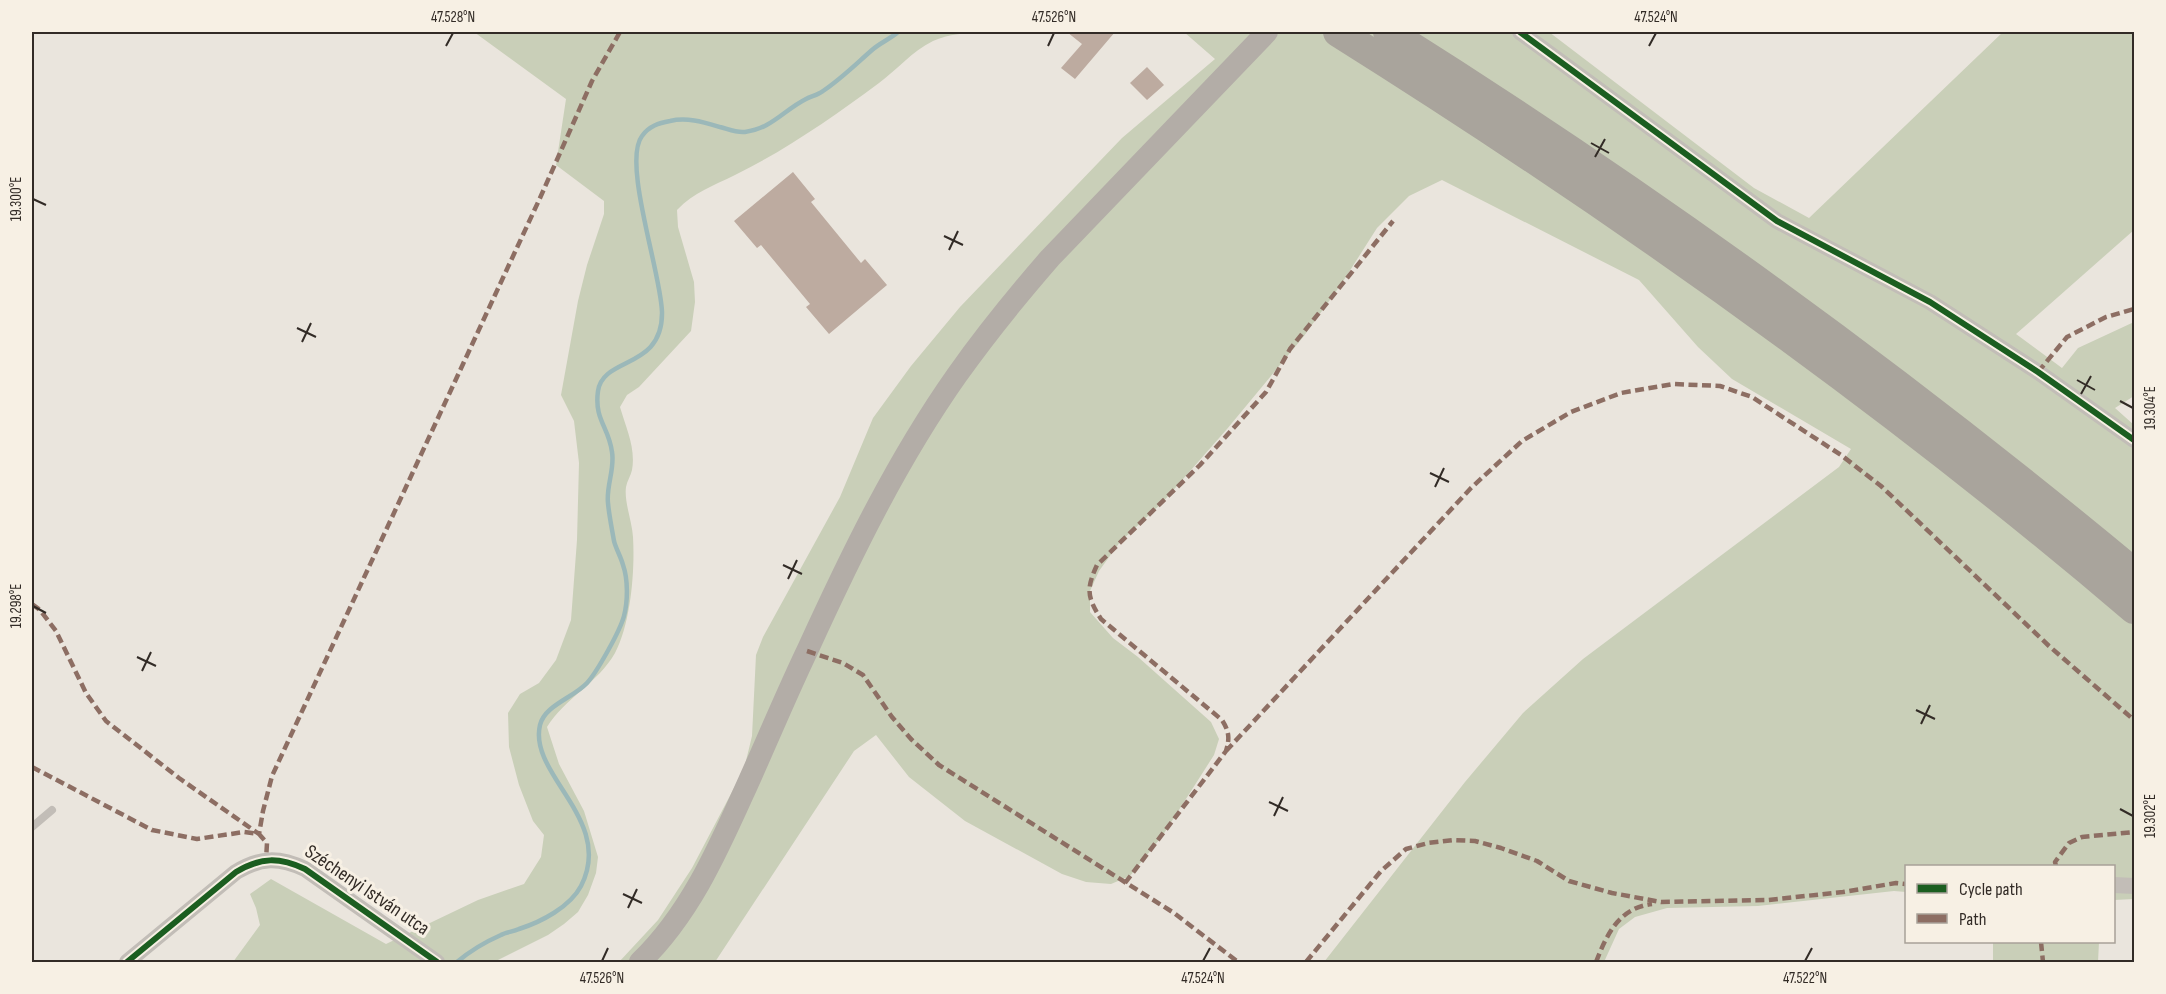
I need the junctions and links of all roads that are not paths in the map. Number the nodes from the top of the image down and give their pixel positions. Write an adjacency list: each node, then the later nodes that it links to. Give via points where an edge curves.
1 (1267, 32): 14 (main road, via 1050,258 957,375 854,550 720,845 689,901)
2 (1338, 32): 4 (highway)
3 (1520, 32): 5 (street, via 1776,222 1930,302)
4 (1385, 40): 6 (highway, via 1527,121 1663,213 1965,435); 7 (highway, via 1574,186 1799,345)
5 (2134, 440)
6 (2134, 573)
7 (2134, 609)
8 (52, 810): 9 (lane)
9 (32, 827)
10 (2115, 885): 11 (street)
11 (2134, 886)
12 (430, 958): 13 (street, Széchenyi István utca, via 305,869 290,862 266,860 252,862 236,872)
13 (127, 963)
14 (640, 963)

